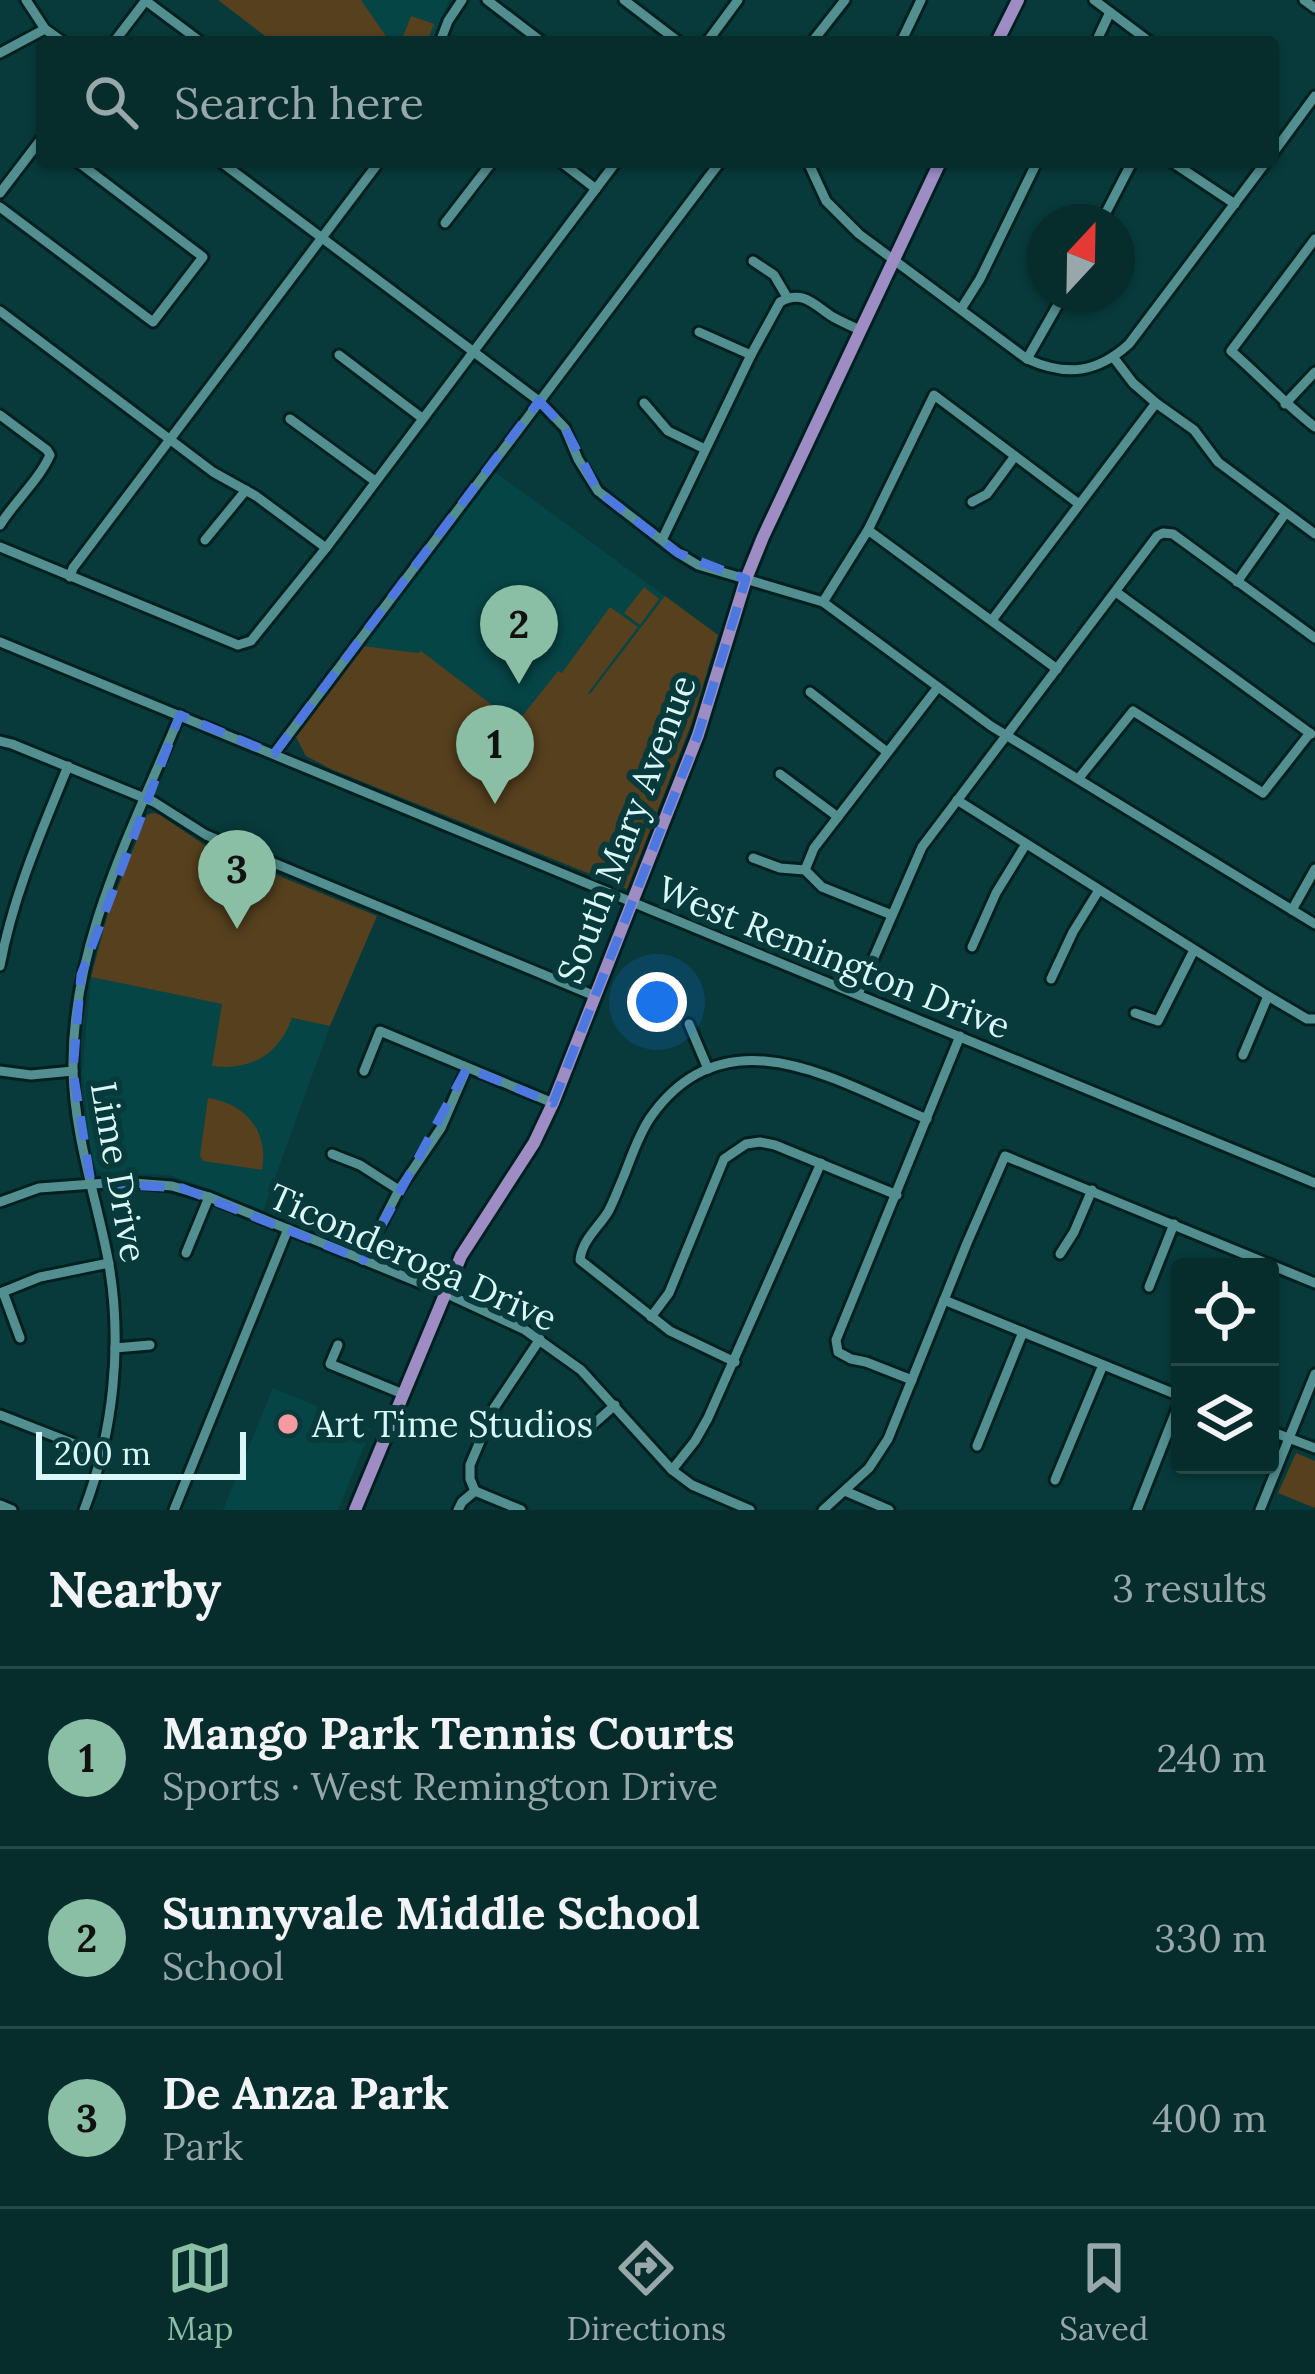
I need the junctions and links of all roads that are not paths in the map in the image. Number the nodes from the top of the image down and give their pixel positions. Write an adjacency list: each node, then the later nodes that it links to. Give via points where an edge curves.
1 (26, 0): 15 (street)
2 (146, 0): 17 (street); 18 (street)
3 (462, 0): 19 (street)
4 (487, 0): 20 (street)
5 (624, 0): 21 (street)
6 (738, 0): 22 (street)
7 (845, 0): 23 (street)
8 (904, 0): 12 (street)
9 (1018, 0): 25 (main road)
10 (1094, 0): 14 (street)
11 (1304, 0): 13 (street)
12 (919, 4): 24 (street)
13 (1315, 8)
14 (1110, 12): 26 (street); 27 (street)
15 (45, 28): 16 (street); 28 (street)
16 (55, 36)
17 (119, 36)
18 (192, 36)
19 (442, 36)
20 (534, 36)
21 (671, 36)
22 (711, 36)
23 (817, 36)
24 (904, 36)
25 (1001, 36)
26 (1099, 36)
27 (1142, 36)
28 (0, 53)
29 (1315, 96): 30 (street)
30 (1279, 135)
31 (36, 146): 46 (street)
32 (86, 168): 49 (street, via 203,257 153,322)
33 (229, 168): 51 (street)
34 (371, 168): 51 (street)
35 (487, 168): 50 (street)
36 (569, 168): 45 (street)
37 (612, 168): 45 (street)
38 (715, 168): 67 (street)
39 (811, 168): 53 (street, via 826,202)
40 (937, 168): 53 (main road, South Mary Avenue)
41 (1034, 168): 56 (street)
42 (1129, 168): 47 (street)
43 (1181, 168): 48 (street)
44 (1262, 168): 48 (street)
45 (596, 189): 61 (street)
46 (0, 193)
47 (1110, 204)
48 (1235, 204): 64 (street)
49 (0, 207)
50 (445, 224)
51 (322, 238): 61 (street); 75 (street)
52 (1315, 239): 70 (street, via 1231,351)
53 (894, 258): 56 (street); 59 (main road, South Mary Avenue)
54 (754, 261): 55 (street)
55 (787, 298): 59 (street, via 808,299); 63 (street)
56 (961, 309): 65 (street)
57 (0, 310): 75 (street)
58 (1054, 312): 65 (street)
59 (860, 330): 91 (main road, South Mary Avenue)
60 (699, 332): 63 (street)
61 (473, 351): 67 (street); 72 (street)
62 (338, 355): 72 (street)
63 (751, 355): 76 (street)
64 (1114, 358): 65 (street, via 1079,370); 69 (street)
65 (1028, 359)
66 (1315, 372): 70 (street)
67 (538, 401): 87 (street, via 565,428 598,491); 106 (street)
68 (644, 403): 76 (street, via 668,431)
69 (1156, 403): 81 (street); 82 (street)
70 (1286, 404): 74 (street)
71 (0, 415): 83 (street, via 50,455)
72 (422, 418): 78 (street)
73 (290, 419): 78 (street)
74 (1315, 428)
75 (170, 440): 79 (street); 90 (street)
76 (705, 449): 87 (street)
77 (1016, 456): 80 (street); 81 (street); 84 (street, via 934,395)
78 (375, 482): 89 (street)
79 (246, 490): 86 (street); 89 (street)
80 (973, 502)
81 (1079, 504): 95 (street)
82 (1285, 514): 85 (street); 92 (street)
83 (0, 525)
84 (868, 530): 94 (street); 95 (street)
85 (1315, 534)
86 (205, 540)
87 (662, 540): 91 (street, via 698,565)
88 (0, 547): 90 (street)
89 (326, 548): 90 (street, via 245,645)
90 (70, 577)
91 (746, 579): 94 (street); 118 (main road, South Mary Avenue, via 698,735)
92 (1237, 582): 93 (street, via 1162,533); 96 (street)
93 (1116, 592): 98 (street); 103 (street)
94 (824, 602): 99 (street)
95 (992, 620): 98 (street)
96 (1315, 638)
97 (0, 642): 101 (street, West Remington Drive)
98 (1057, 668): 102 (street)
99 (938, 687): 102 (street); 105 (street)
100 (810, 692): 105 (street)
101 (180, 715): 106 (street, West Remington Drive); 110 (street, Lime Drive)
102 (1006, 734): 109 (street); 111 (street)
103 (1312, 735): 109 (street, via 1263,793 1133,711)
104 (0, 742): 107 (street)
105 (887, 752): 112 (street)
106 (274, 754): 118 (street, West Remington Drive)
107 (68, 766): 110 (street); 124 (street, via 22,879)
108 (780, 774): 112 (street)
109 (1079, 778): 119 (street)
110 (145, 798): 127 (street, via 206,835); 137 (street, Lime Drive, via 90,941)
111 (957, 800): 113 (street); 120 (street, via 922,847)
112 (838, 817): 116 (street)
113 (1026, 844): 117 (street); 122 (street)
114 (753, 858): 116 (street)
115 (1315, 869): 119 (street)
116 (806, 870): 120 (street, via 823,887)
117 (1099, 890): 123 (street); 125 (street)
118 (632, 904): 126 (street, West Remington Drive); 127 (main road, South Mary Avenue)
119 (1292, 910): 121 (street)
120 (892, 915): 126 (street)
121 (1315, 924)
122 (973, 947)
123 (1194, 950): 128 (street); 129 (street, via 1158,1021)
124 (0, 966)
125 (1051, 979)
126 (858, 994): 132 (street, West Remington Drive)
127 (595, 996): 139 (main road, South Mary Avenue)
128 (1268, 996): 130 (street); 133 (street)
129 (1135, 1013)
130 (1315, 1019)
131 (688, 1024): 135 (street)
132 (960, 1036): 140 (street); 143 (street, West Remington Drive)
133 (1243, 1055)
134 (466, 1068): 138 (street, via 380,1031); 139 (street); 145 (street, via 441,1128)
135 (708, 1069): 140 (street, via 751,1059 793,1064); 163 (street, via 671,1094 641,1133 609,1210 581,1250 589,1268)
136 (0, 1071): 137 (street)
137 (73, 1071): 144 (street, Lime Drive)
138 (364, 1071)
139 (553, 1103): 161 (main road, South Mary Avenue)
140 (927, 1119): 147 (street)
141 (332, 1154): 145 (street)
142 (820, 1163): 147 (street); 163 (street, via 767,1143 731,1153); 170 (street)
143 (1315, 1183)
144 (91, 1184): 148 (street, Ticonderoga Drive, via 160,1184); 149 (street, Ticonderoga Drive); 156 (street, Lime Drive)
145 (399, 1190): 155 (street)
146 (1091, 1190): 150 (street); 153 (street); 162 (street, via 1005,1156)
147 (897, 1195): 173 (street, via 836,1346 843,1356)
148 (208, 1197): 151 (street, Ticonderoga Drive); 152 (street)
149 (1, 1199)
150 (1174, 1223): 154 (street); 159 (street)
151 (288, 1229): 155 (street, Ticonderoga Drive); 192 (street)
152 (186, 1253)
153 (1060, 1254)
154 (1247, 1258)
155 (363, 1260): 161 (street, Ticonderoga Drive)
156 (109, 1263): 160 (street); 169 (street, Lime Drive)
157 (1279, 1271): 158 (street)
158 (1315, 1283)
159 (1149, 1287)
160 (2, 1292): 165 (street)
161 (445, 1293): 166 (street, Ticonderoga Drive); 174 (main road, South Mary Avenue)
162 (944, 1300): 164 (street); 173 (street)
163 (651, 1317): 170 (street)
164 (1023, 1332): 171 (street); 182 (street)
165 (20, 1338)
166 (540, 1339): 176 (street, Ticonderoga Drive); 187 (street, via 494,1408 470,1465)
167 (150, 1345): 169 (street)
168 (338, 1345): 174 (street, via 330,1364)
169 (115, 1348): 184 (street, Lime Drive)
170 (735, 1362): 185 (street)
171 (1103, 1365): 175 (street); 186 (street)
172 (1315, 1374): 181 (street)
173 (912, 1380): 188 (street, via 879,1455)
174 (403, 1394): 193 (main road, South Mary Avenue)
175 (1171, 1395)
176 (615, 1405): 180 (street); 185 (street, Ticonderoga Drive)
177 (0, 1415): 184 (street)
178 (1171, 1423): 199 (street)
179 (1279, 1434): 181 (street)
180 (580, 1436)
181 (1288, 1438): 183 (street); 200 (street)
182 (977, 1446)
183 (1315, 1448)
184 (100, 1454): 191 (street, Lime Drive)
185 (672, 1470): 196 (street, Ticonderoga Drive)
186 (1054, 1480)
187 (475, 1491): 194 (street); 195 (street)
188 (845, 1492): 197 (street); 198 (street)
189 (0, 1505): 190 (street)
190 (12, 1510)
191 (84, 1510)
192 (174, 1510)
193 (355, 1510)
194 (458, 1510)
195 (521, 1510)
196 (750, 1510)
197 (823, 1510)
198 (889, 1510)
199 (1138, 1510)
200 (1260, 1510)

